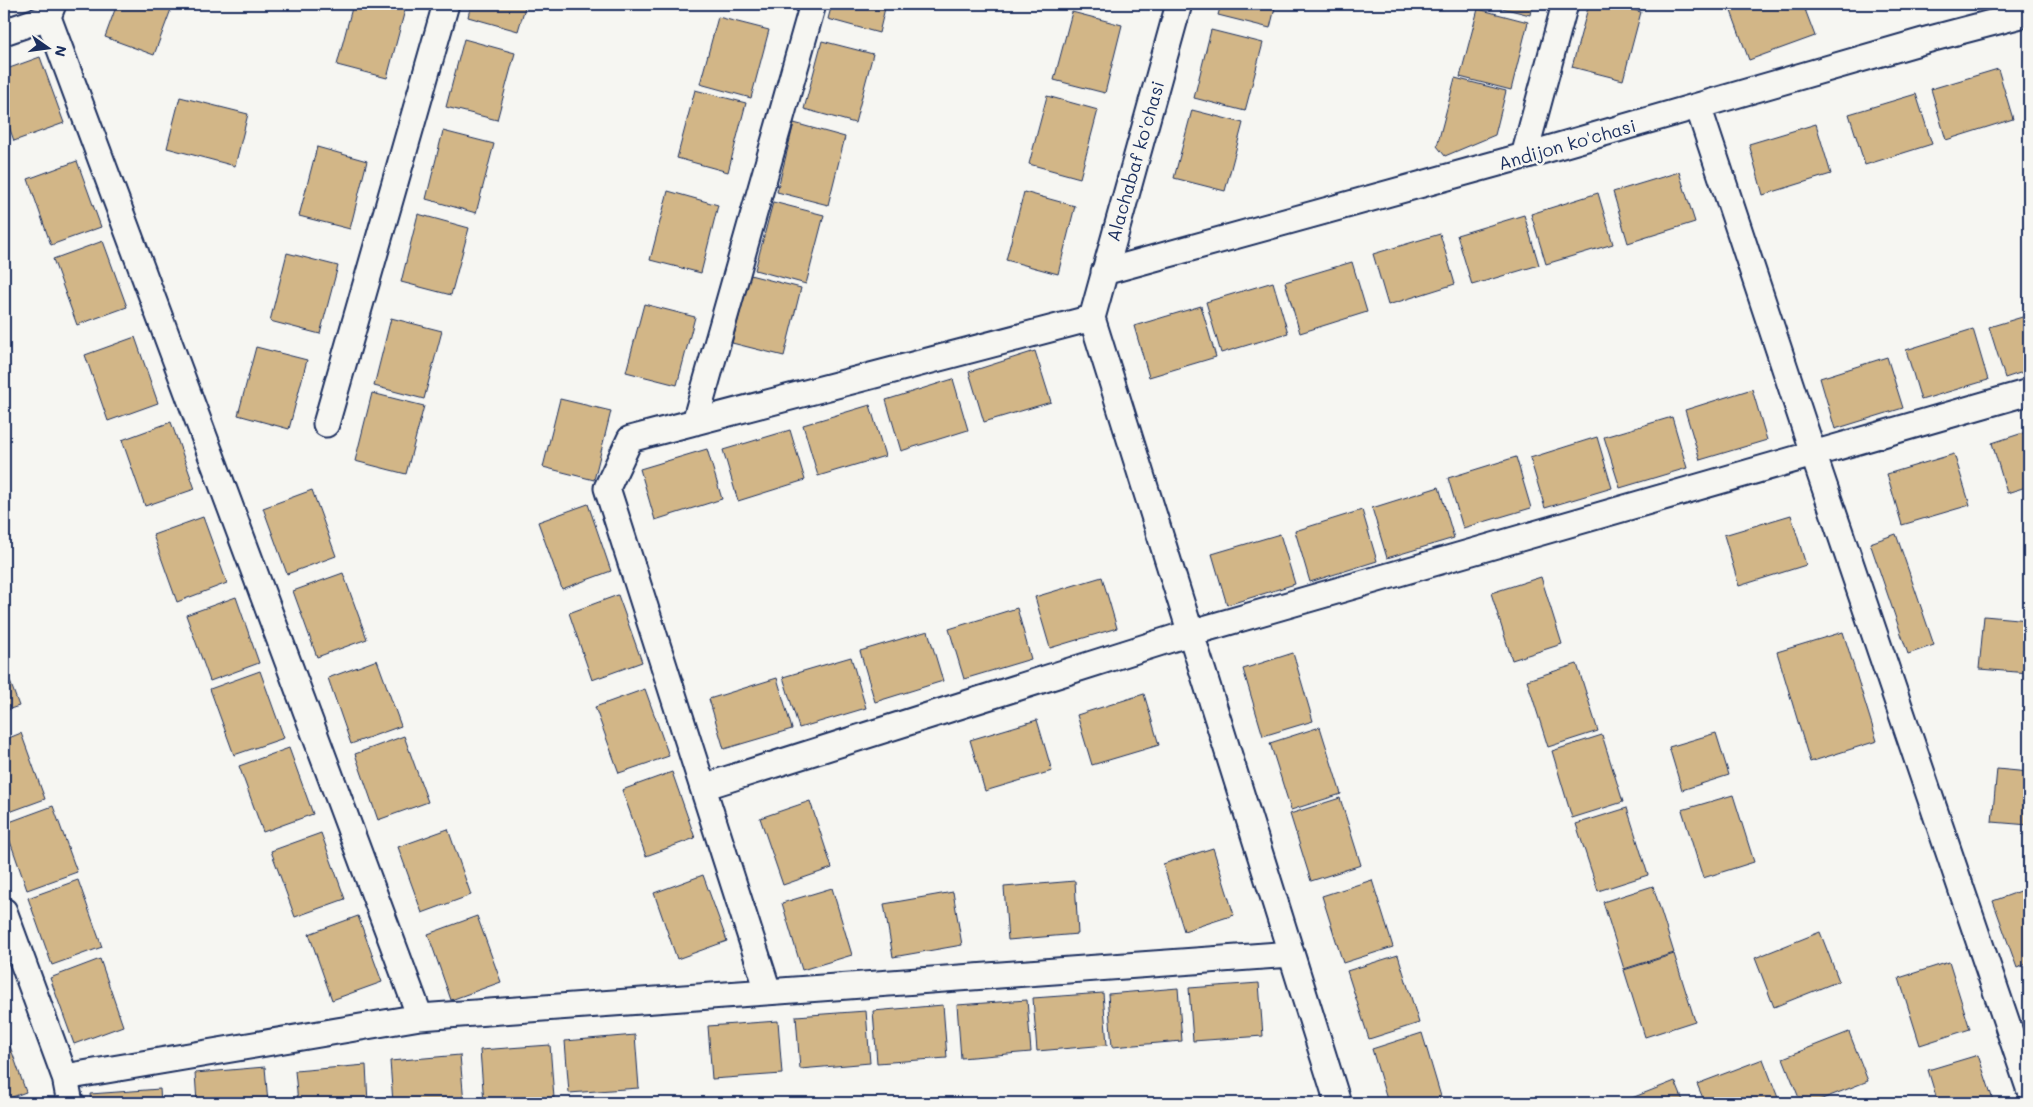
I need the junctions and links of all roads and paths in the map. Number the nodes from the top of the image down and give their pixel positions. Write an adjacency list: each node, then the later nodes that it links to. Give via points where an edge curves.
1 (446, 4): 14 (street)
2 (813, 4): 13 (street)
3 (1179, 4): 10 (street, Alachabaf ko'chasi)
4 (1565, 4): 9 (street)
5 (51, 10): 7 (street); 21 (street)
6 (2029, 13): 8 (street, Andijon ko'chasi)
7 (4, 32)
8 (1698, 106): 9 (street, Andijon ko'chasi); 15 (street)
9 (1524, 156): 10 (street, Andijon ko'chasi)
10 (1104, 272): 11 (street, Alachabaf ko'chasi)
11 (1092, 318): 13 (street); 16 (street)
12 (2029, 392): 15 (street)
13 (694, 422): 17 (street, via 630,439 607,488)
14 (326, 424)
15 (1813, 453): 16 (street); 23 (street)
16 (1190, 633): 17 (street); 19 (street)
17 (703, 786): 20 (street)
18 (4, 911): 22 (street)
19 (1291, 954): 20 (street); 25 (street)
20 (768, 991): 21 (street)
21 (420, 1017): 22 (street)
22 (65, 1076): 24 (street)
23 (2029, 1088)
24 (70, 1103)
25 (1338, 1103)

